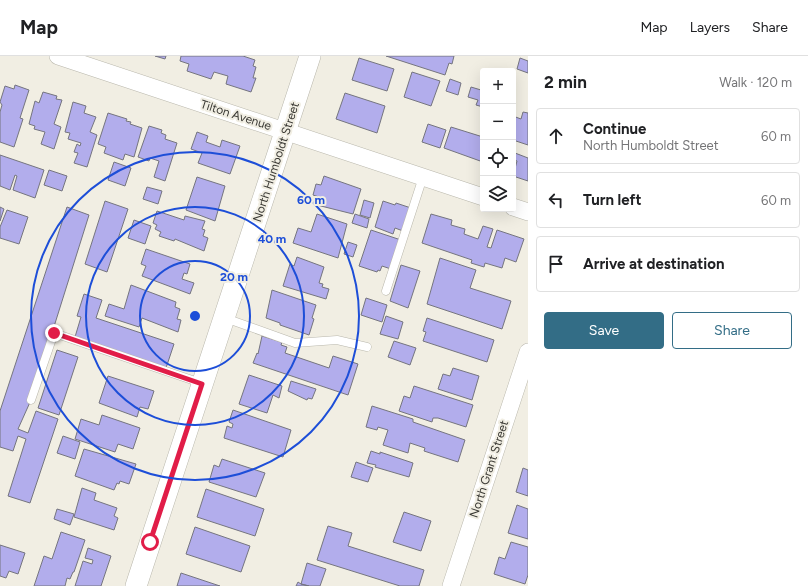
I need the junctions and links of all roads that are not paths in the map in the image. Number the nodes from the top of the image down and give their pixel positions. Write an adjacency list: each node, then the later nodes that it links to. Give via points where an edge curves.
1 (58, 56): 3 (street, Tilton Avenue)
2 (310, 56): 3 (street, North Humboldt Street)
3 (286, 132): 4 (street, Tilton Avenue); 9 (street, North Humboldt Street)
4 (423, 177): 5 (street, Tilton Avenue); 8 (lane)
5 (480, 196)
6 (516, 208): 7 (street)
7 (528, 212)
8 (386, 291)
9 (225, 318): 10 (lane, via 296,343 336,340); 12 (street, North Humboldt Street)
10 (367, 347)
11 (528, 352): 15 (street, North Grant Street)
12 (202, 384): 13 (lane, via 54,333); 14 (street, North Humboldt Street)
13 (31, 400)
14 (136, 586)
15 (451, 586)

